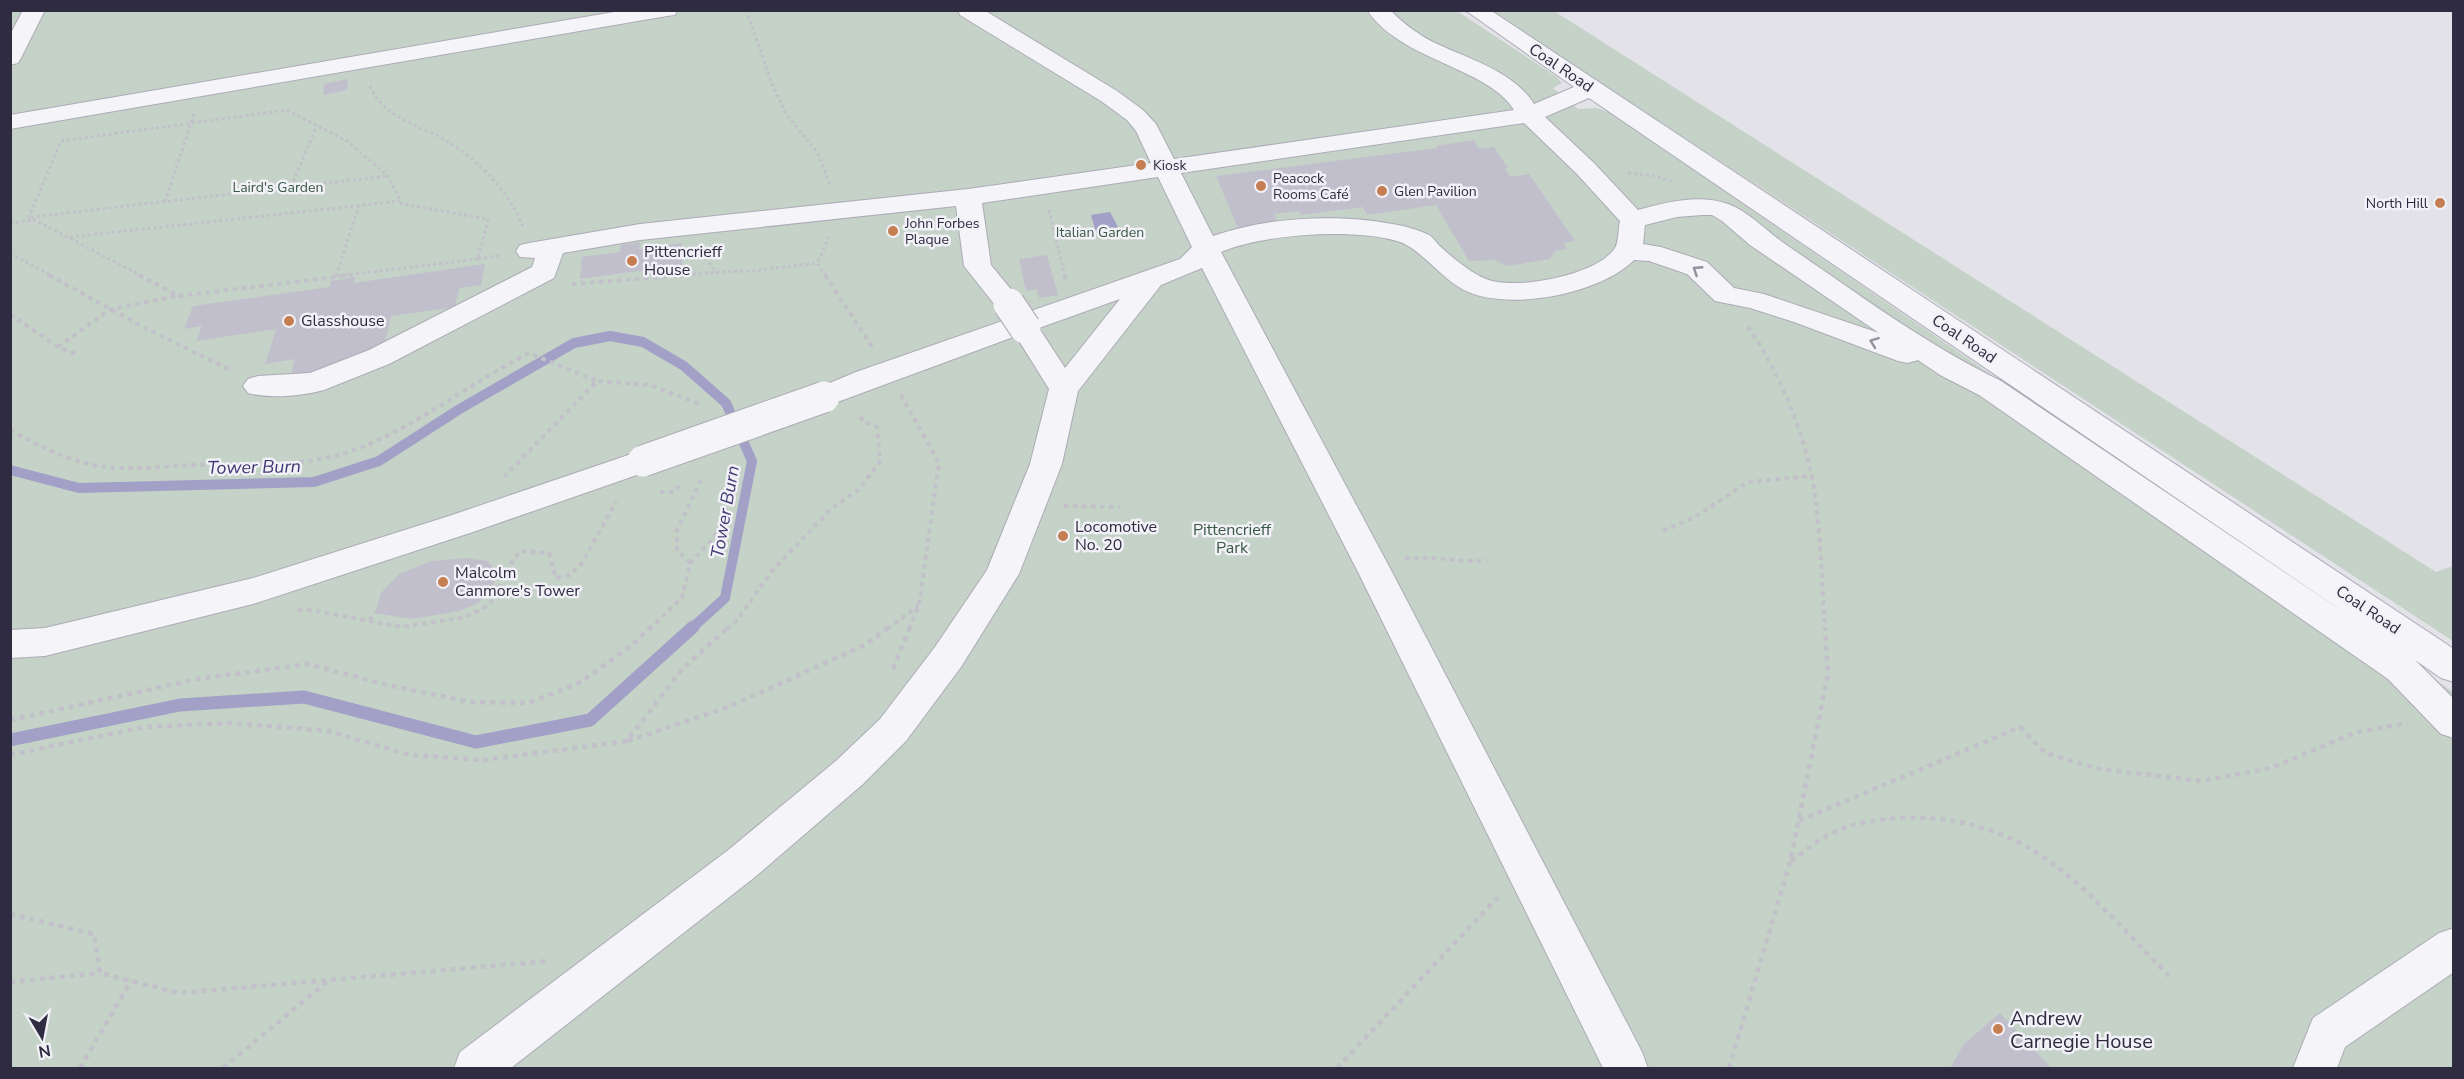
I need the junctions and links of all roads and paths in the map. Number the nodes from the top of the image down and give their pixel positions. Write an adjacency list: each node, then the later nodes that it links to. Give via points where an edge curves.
1 (34, 10): 7 (street)
2 (667, 10): 8 (street)
3 (746, 10): 24 (path, via 786,115 817,152)
4 (968, 10): 15 (street, via 1135,115 1147,129)
5 (1377, 10): 11 (street, via 1399,31 1422,45 1495,80 1518,97)
6 (1475, 10): 9 (street, Coal Road)
7 (10, 58)
8 (366, 63): 10 (street); 35 (path, via 372,95 389,111 449,142 500,187)
9 (1593, 89): 11 (street); 70 (street, Coal Road)
10 (202, 90): 12 (street); 13 (path)
11 (1529, 115): 15 (street); 16 (street)
12 (10, 122)
13 (191, 123): 14 (path, via 286,110); 22 (path); 26 (path, via 61,141)
14 (317, 124): 17 (path, via 347,141); 19 (path)
15 (1166, 168): 18 (street); 32 (street)
16 (1585, 168): 25 (path, via 1656,176 1689,187); 28 (street)
17 (388, 176): 19 (path); 21 (path)
18 (1043, 186): 20 (street); 41 (path, via 1066,282)
19 (291, 188): 22 (path)
20 (968, 197): 24 (street); 54 (street, via 978,266 1017,316)
21 (400, 201): 23 (path); 36 (path, via 488,219)
22 (165, 202): 26 (path)
23 (359, 205): 31 (path); 39 (path)
24 (842, 212): 30 (street); 37 (path)
25 (1726, 213): 28 (street, via 1687,208); 50 (street)
26 (29, 218): 27 (path)
27 (34, 220): 29 (path); 31 (path)
28 (1633, 220): 33 (street)
29 (10, 223)
30 (711, 224): 35 (street, via 640,232); 38 (path, via 707,259)
31 (68, 238): 43 (path)
32 (1206, 249): 33 (street, via 1273,230 1334,226 1399,234 1421,242 1478,286 1522,292 1575,282 1614,263); 40 (street, via 1190,265); 66 (street)
33 (1628, 251): 42 (street, one-way to 33, via 1697,268 1652,253)
34 (10, 253): 44 (path)
35 (542, 256): 36 (path); 38 (path, via 572,284); 52 (street, via 456,318 379,357 314,383)
36 (478, 259): 39 (path)
37 (817, 263): 38 (path); 51 (path)
38 (716, 272)
39 (336, 276): 43 (path)
40 (1150, 280): 51 (street); 54 (street)
41 (1070, 284)
42 (1725, 295): 50 (street, one-way to 42, via 1804,316); 59 (path, via 1764,349 1802,437)
43 (179, 296): 44 (path)
44 (111, 309): 46 (path); 52 (path)
45 (10, 314): 46 (path)
46 (58, 347): 48 (path)
47 (529, 352): 49 (path); 57 (path, via 392,433 325,458 166,466 98,465 33,443)
48 (76, 354)
49 (562, 365): 53 (path)
50 (1950, 368): 74 (street, via 1990,388 2401,669)
51 (888, 371): 58 (street, bridge); 68 (path, via 939,463)
52 (248, 380)
53 (597, 381)
54 (1064, 390): 61 (street, via 1046,464)
55 (585, 391): 63 (path)
56 (877, 427): 75 (path, via 880,462 858,490 831,509 772,571 737,620 682,669)
57 (10, 430)
58 (628, 466): 63 (street); 67 (path, via 615,503 582,563 570,575 556,578 549,553 520,551 488,606 465,617 402,627 368,620 375,613)
59 (1811, 476): 64 (path, via 1748,482 1695,517); 77 (path, via 1828,674)
60 (693, 496): 72 (path, via 677,530 677,551 690,563 682,598 631,646 579,683 528,703 471,702 308,664 198,679)
61 (1030, 506): 62 (path); 90 (street, via 1002,574 948,657 893,730 850,772 741,864)
62 (1120, 507)
63 (461, 524): 69 (street, via 253,591 45,642)
64 (1663, 531)
65 (1487, 560): 66 (path, via 1471,563 1410,558 1382,565)
66 (1375, 572): 79 (street)
67 (441, 589)
68 (919, 605): 71 (path); 75 (path, via 865,645 728,707)
69 (10, 644)
70 (2454, 668)
71 (889, 678)
72 (10, 720)
73 (2416, 721): 77 (path, via 2354,733 2271,768 2202,781 2099,769 2045,753 2020,728)
74 (2454, 723)
75 (627, 741): 76 (path, via 483,760 410,755 328,731 232,723 144,728)
76 (10, 755)
77 (1799, 821): 78 (path)
78 (1790, 862): 84 (path, via 1835,831 1881,820 1934,817 1991,828 2034,849 2078,886); 93 (path)
79 (1524, 869): 91 (path); 92 (street)
80 (10, 914): 83 (path, via 94,934)
81 (2454, 947): 94 (street, via 2328,1033)
82 (557, 960): 86 (path)
83 (100, 973): 85 (path); 87 (path)
84 (2171, 978)
85 (131, 981): 86 (path, via 179,993); 88 (path)
86 (329, 981): 89 (path)
87 (10, 982)
88 (80, 1068)
89 (223, 1068)
90 (476, 1068)
91 (1337, 1068)
92 (1626, 1068)
93 (1729, 1068)
94 (2315, 1068)

